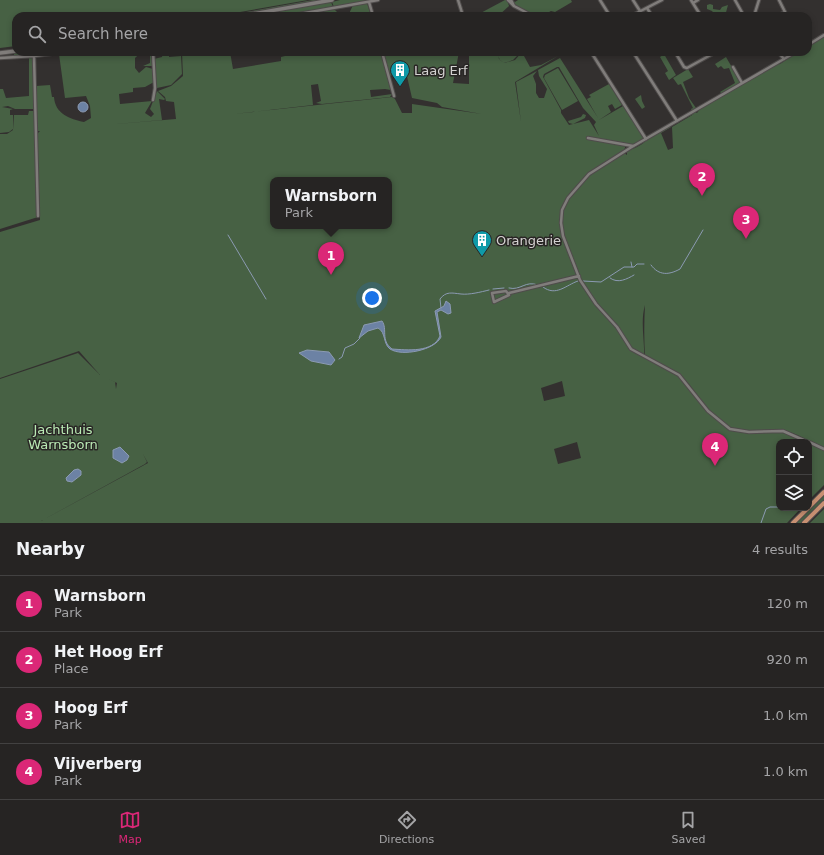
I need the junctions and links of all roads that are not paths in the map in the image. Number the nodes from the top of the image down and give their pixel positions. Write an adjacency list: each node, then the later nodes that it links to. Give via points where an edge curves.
1 (332, 0): 17 (main road)
2 (378, 0): 13 (street)
3 (458, 0): 20 (street)
4 (510, 0): 21 (street, via 513,5)
5 (600, 0): 22 (street)
6 (633, 0): 16 (street)
7 (662, 0): 15 (street)
8 (691, 0): 14 (street)
9 (698, 0): 14 (street)
10 (735, 0): 25 (street)
11 (759, 0): 26 (street)
12 (779, 0): 27 (street)
13 (369, 2): 18 (street); 19 (street)
14 (693, 3): 24 (street)
15 (647, 8): 16 (street); 23 (street)
16 (640, 11)
17 (264, 12)
18 (311, 12)
19 (372, 12)
20 (462, 12)
21 (526, 12)
22 (608, 12)
23 (650, 12)
24 (699, 12)
25 (741, 12)
26 (755, 12)
27 (785, 12)
28 (824, 35): 29 (street)
29 (812, 42)
30 (12, 51): 31 (main road)
31 (0, 52)
32 (34, 56): 42 (street); 54 (street)
33 (153, 56): 47 (street)
34 (383, 56): 46 (street)
35 (593, 56): 50 (street)
36 (636, 56): 48 (street)
37 (678, 56): 38 (street, via 686,68)
38 (708, 56)
39 (781, 56): 43 (street)
40 (789, 56): 43 (street)
41 (0, 58): 42 (street)
42 (12, 58)
43 (784, 59): 45 (street)
44 (733, 67): 45 (street)
45 (742, 83): 48 (street)
46 (394, 96)
47 (153, 100)
48 (677, 121): 50 (street)
49 (588, 138): 51 (street)
50 (646, 139): 52 (street)
51 (626, 144): 52 (street); 53 (street)
52 (634, 146): 53 (street)
53 (626, 151): 55 (street, via 586,177 569,196 562,210 563,236)
54 (38, 216)
55 (579, 276): 56 (street); 57 (street, via 596,304 617,327 632,350 679,375 708,411 726,427 733,431 784,431)
56 (509, 293): 56 (street, via 492,293 494,302 506,297)
57 (802, 439)
58 (812, 444): 59 (street)
59 (824, 450)
60 (824, 492): 61 (main road)
61 (812, 503)
62 (824, 503): 65 (main road)
63 (804, 511): 64 (main road)
64 (793, 523)
65 (804, 523)

